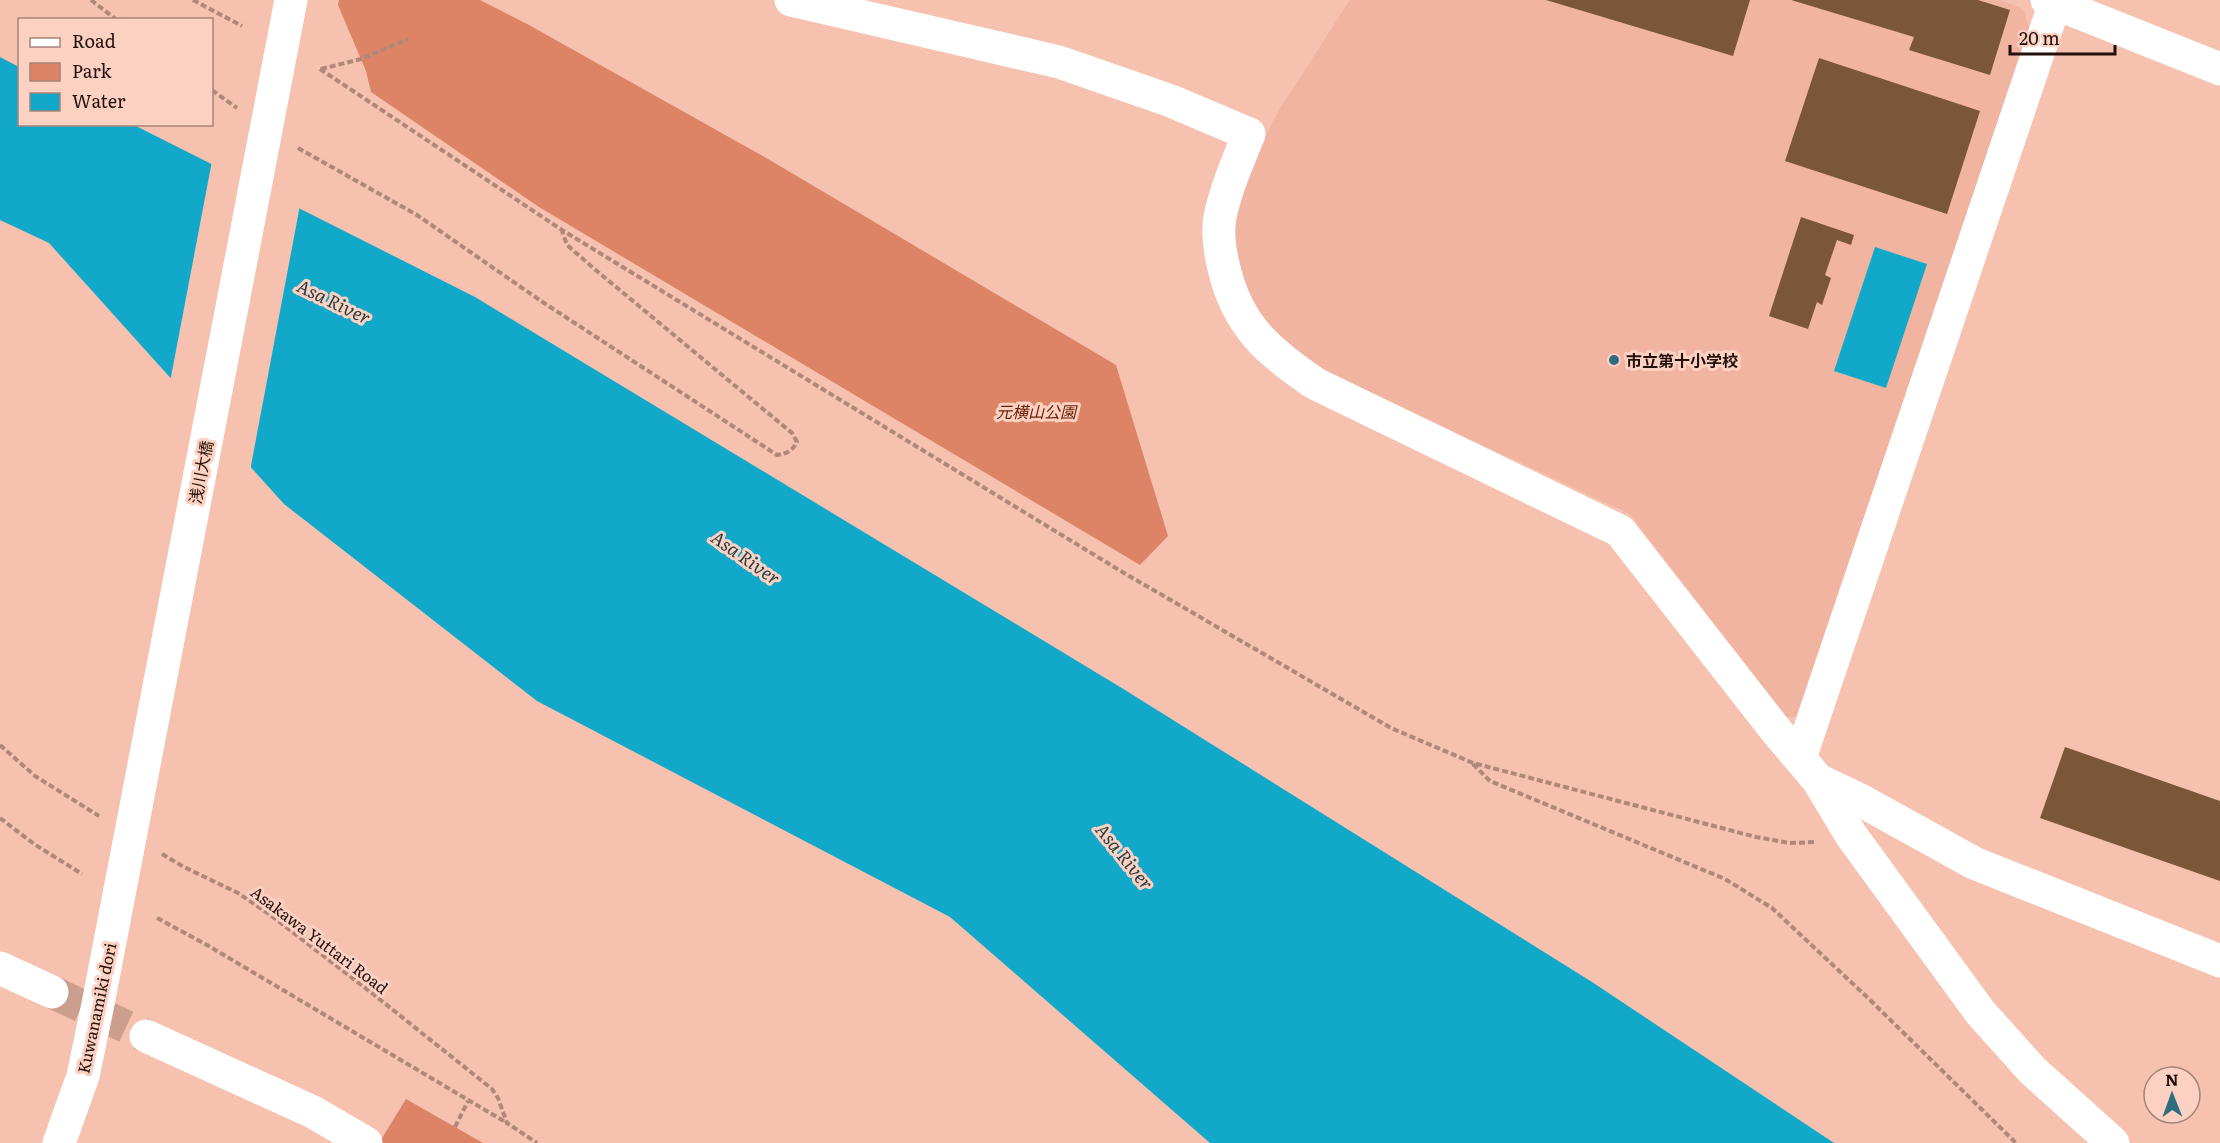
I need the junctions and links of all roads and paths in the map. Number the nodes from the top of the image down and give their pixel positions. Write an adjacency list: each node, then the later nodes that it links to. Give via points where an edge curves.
1 (91, 0): 7 (path)
2 (193, 0): 8 (path)
3 (291, 0): 20 (street, 浅川大橋)
4 (791, 0): 15 (street, via 1059,62 1171,101 1249,134 1220,219 1220,251 1227,282 1246,324 1285,363 1316,384 1620,531)
5 (2051, 1): 6 (street); 15 (street)
6 (2113, 12): 10 (street)
7 (114, 18)
8 (242, 26)
9 (408, 39): 12 (path, via 361,59 320,69)
10 (2220, 69)
11 (311, 156): 12 (path, via 417,215 777,455 792,451 797,442 792,433 567,245)
12 (562, 230): 14 (path, via 1239,642 1391,728)
13 (0, 746): 17 (path, via 34,776)
14 (1473, 763): 18 (path, via 1756,837 1790,843); 33 (path, via 1490,781 1725,879 1772,908)
15 (1809, 769): 18 (street); 23 (street, via 1974,862)
16 (0, 818): 21 (path)
17 (104, 819)
18 (1851, 836): 34 (street, via 2003,1041)
19 (154, 849): 28 (path, Asakawa Yuttari Road, via 246,898 373,994 492,1089)
20 (124, 870): 30 (street, Kuwanamiki dori, via 83,1076)
21 (82, 874)
22 (157, 918): 27 (path)
23 (2220, 961)
24 (0, 968): 25 (street)
25 (52, 992)
26 (146, 1036): 31 (street, via 313,1112)
27 (468, 1101): 28 (path); 29 (path)
28 (507, 1123): 32 (path)
29 (455, 1127)
30 (59, 1143)
31 (366, 1143)
32 (537, 1143)
33 (2016, 1143)
34 (2113, 1143)

